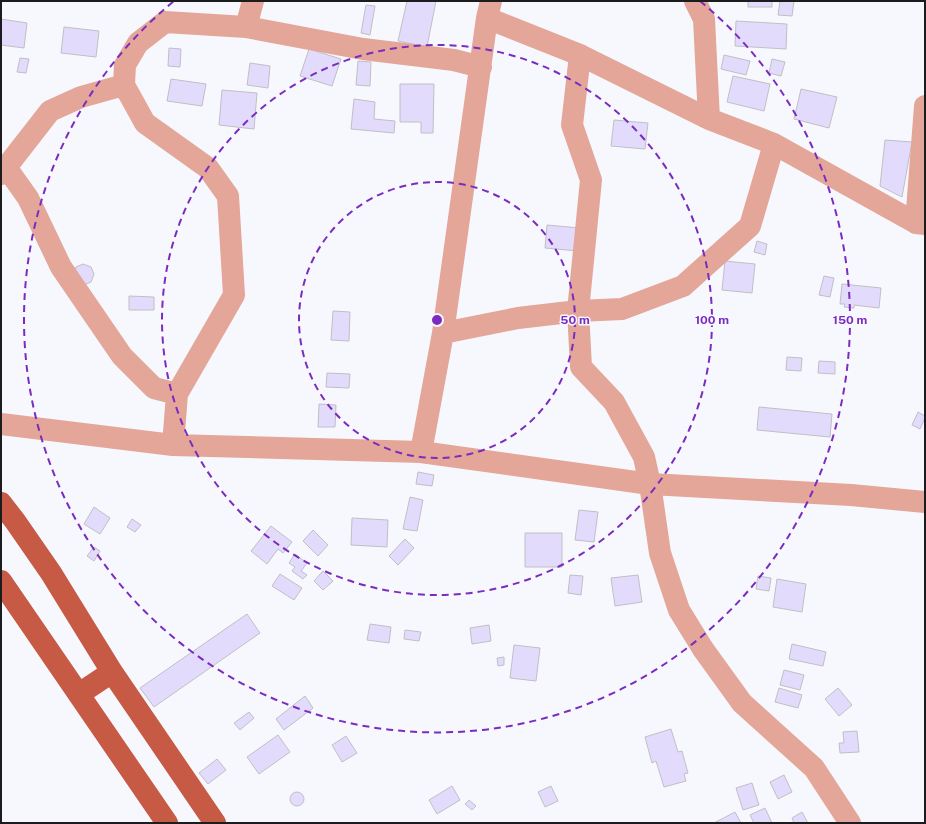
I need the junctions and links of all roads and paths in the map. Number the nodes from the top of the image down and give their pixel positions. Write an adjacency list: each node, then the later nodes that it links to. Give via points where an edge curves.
1 (253, 1): 4 (street)
2 (695, 1): 9 (street, via 704,19)
3 (489, 9): 5 (street); 6 (street)
4 (246, 27): 6 (street, via 363,49 454,60); 7 (street, via 165,22 138,43 125,65)
5 (580, 55): 9 (street); 13 (street, via 572,125 591,180)
6 (481, 67): 14 (street)
7 (124, 85): 11 (street, via 81,97 50,111); 15 (street, via 145,123 208,168 228,196 234,295)
8 (925, 106): 12 (street)
9 (710, 119): 10 (street)
10 (774, 144): 12 (street); 13 (street, via 750,226 683,286 622,308)
11 (4, 171): 15 (street, via 28,198 61,267 122,356 154,388)
12 (921, 224)
13 (578, 311): 14 (street, via 518,318); 19 (street, via 581,367 614,402 644,457)
14 (443, 333): 18 (street)
15 (177, 394): 17 (street)
16 (1, 424): 17 (street)
17 (173, 445): 18 (street)
18 (421, 452): 19 (street)
19 (650, 484): 20 (street, via 851,495); 27 (street, via 660,553 679,610 702,649 742,702 814,768)
20 (925, 502)
21 (1, 503): 23 (main road, via 52,573)
22 (1, 581): 24 (main road)
23 (112, 672): 24 (main road); 26 (main road)
24 (79, 694): 25 (main road)
25 (167, 823)
26 (215, 823)
27 (850, 823)

